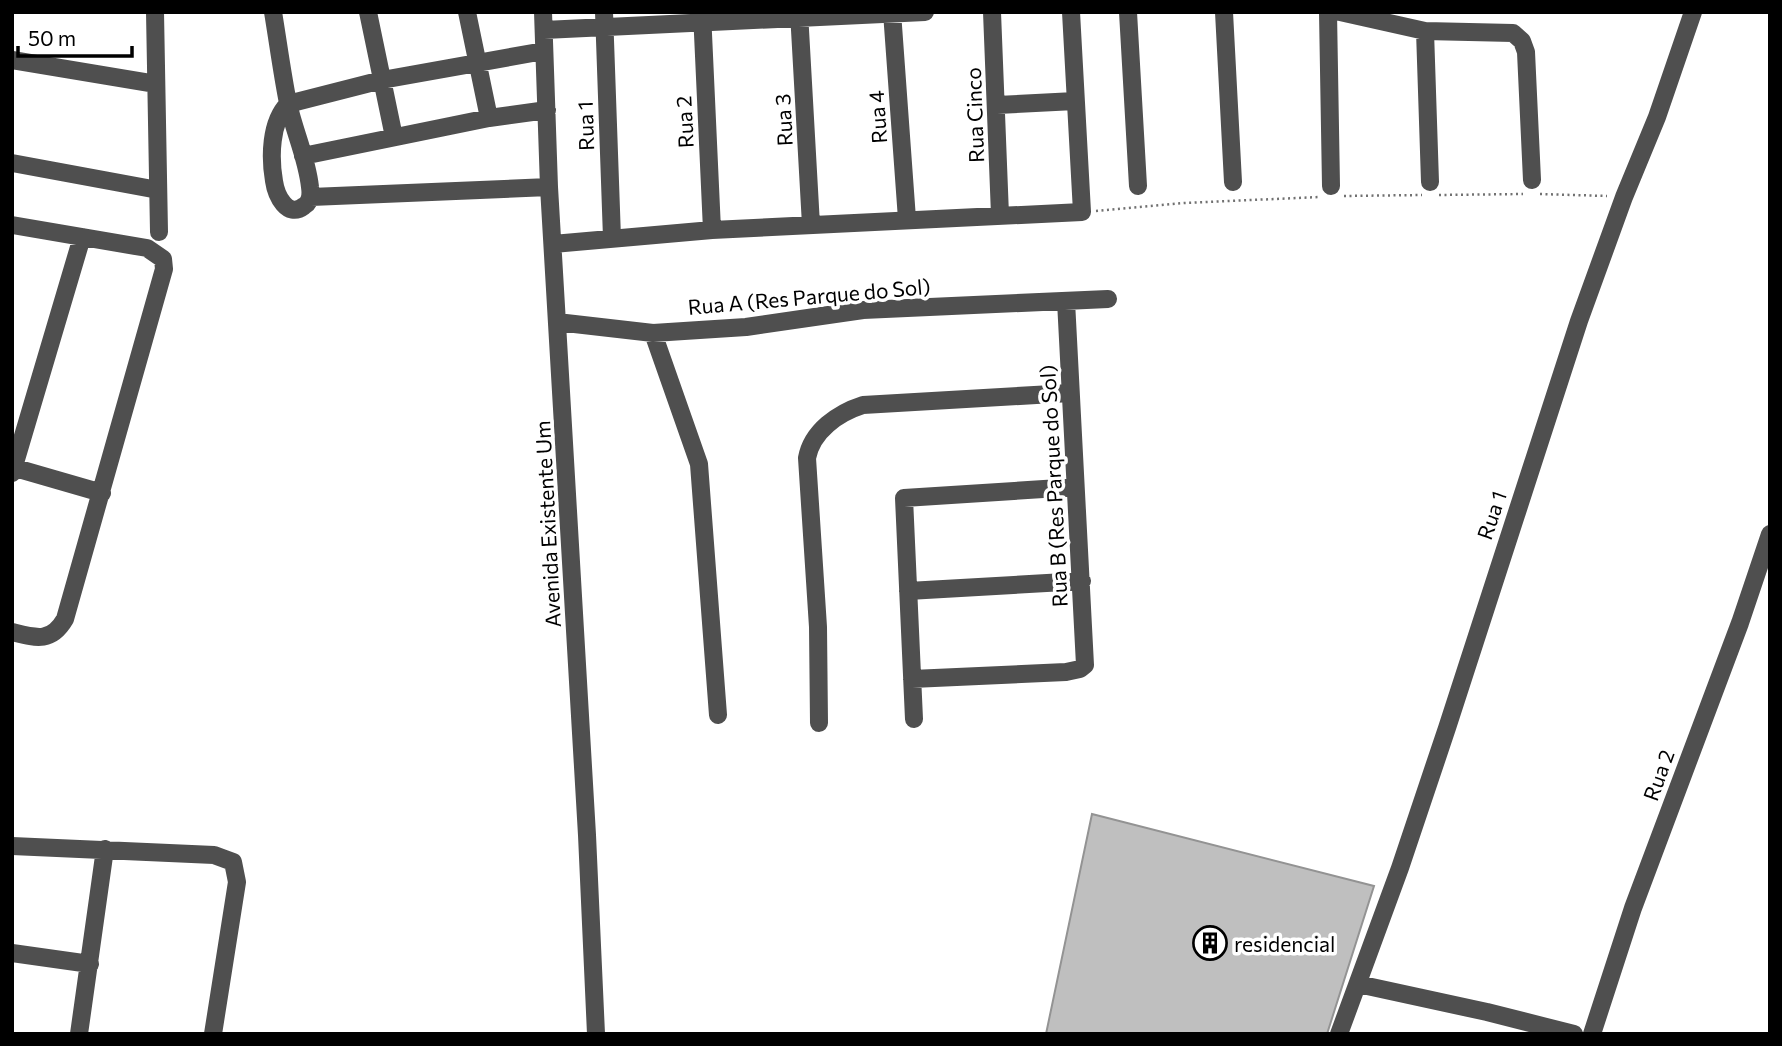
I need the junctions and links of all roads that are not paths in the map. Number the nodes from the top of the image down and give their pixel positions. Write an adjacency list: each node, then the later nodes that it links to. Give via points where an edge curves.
1 (155, 12): 23 (street)
2 (273, 12): 25 (street)
3 (368, 12): 22 (street)
4 (467, 12): 21 (street)
5 (925, 12): 13 (street)
6 (992, 12): 26 (street, Rua Cinco)
7 (1071, 12): 24 (street)
8 (1128, 12): 34 (street)
9 (1224, 12): 32 (street)
10 (1328, 12): 38 (street)
11 (1340, 12): 18 (street)
12 (1693, 12): 69 (street, Rua 1, via 1579,321)
13 (892, 13): 14 (street); 41 (street, Rua 4)
14 (800, 15): 15 (street); 43 (street, Rua 3)
15 (702, 17): 16 (street); 44 (street, Rua 2)
16 (605, 20): 17 (street); 47 (street, Rua 1)
17 (544, 21): 19 (street, Avenida Existente Um)
18 (1425, 31): 33 (street); 36 (street, via 1500,31 1520,37 1526,52)
19 (544, 51): 21 (street); 27 (street, Avenida Existente Um)
20 (12, 60): 23 (street)
21 (478, 61): 22 (street); 28 (street)
22 (382, 80): 25 (street); 29 (street)
23 (156, 84): 37 (street)
24 (1075, 101): 26 (street); 40 (street, via 1082,212)
25 (288, 104): 30 (street); 39 (street, via 276,124 272,166 277,197 293,209 302,208)
26 (997, 105): 40 (street, Rua Cinco)
27 (547, 110): 28 (street); 35 (street, Avenida Existente Um)
28 (489, 118): 29 (street)
29 (394, 137): 30 (street)
30 (303, 156): 39 (street)
31 (12, 163): 37 (street)
32 (1233, 182)
33 (1430, 182)
34 (1138, 186)
35 (549, 187): 39 (street); 48 (street, Avenida Existente Um)
36 (1530, 189)
37 (158, 190): 45 (street)
38 (1335, 193)
39 (311, 197)
40 (1000, 215): 41 (street)
41 (907, 219): 43 (street)
42 (12, 225): 46 (street)
43 (811, 225): 44 (street)
44 (712, 230): 47 (street)
45 (159, 232)
46 (82, 237): 54 (street); 56 (street, via 147,248 163,259 161,282)
47 (612, 238): 48 (street)
48 (553, 244): 51 (street, Avenida Existente Um)
49 (1108, 299): 50 (street, Rua A (Res Parque do Sol))
50 (1066, 301): 52 (street, Rua A (Res Parque do Sol), via 863,310 746,327); 53 (street, Rua B (Res Parque do Sol))
51 (557, 322): 52 (street, Rua A (Res Parque do Sol)); 72 (street, Avenida Existente Um)
52 (653, 333): 62 (street, via 699,464)
53 (1070, 393): 55 (street, Rua B (Res Parque do Sol)); 64 (street, via 863,405 840,415 815,438 807,458)
54 (13, 469): 56 (street)
55 (1075, 487): 58 (street, Rua B (Res Parque do Sol)); 59 (street, via 904,498)
56 (102, 492): 60 (street, via 59,629 42,638)
57 (1770, 534): 75 (street, Rua 2, via 1633,908)
58 (1082, 581): 59 (street); 61 (street, Rua B (Res Parque do Sol), via 1082,668)
59 (908, 591): 61 (street)
60 (12, 632)
61 (912, 679): 63 (street)
62 (719, 715)
63 (914, 719)
64 (819, 723)
65 (12, 846): 66 (street)
66 (106, 849): 68 (street); 71 (street, via 214,855 233,863 237,882)
67 (12, 953): 68 (street)
68 (90, 964): 70 (street)
69 (1358, 984): 73 (street, Rua 1); 74 (street)
70 (79, 1034)
71 (213, 1034)
72 (596, 1034)
73 (1339, 1034)
74 (1574, 1034)
75 (1592, 1034)

